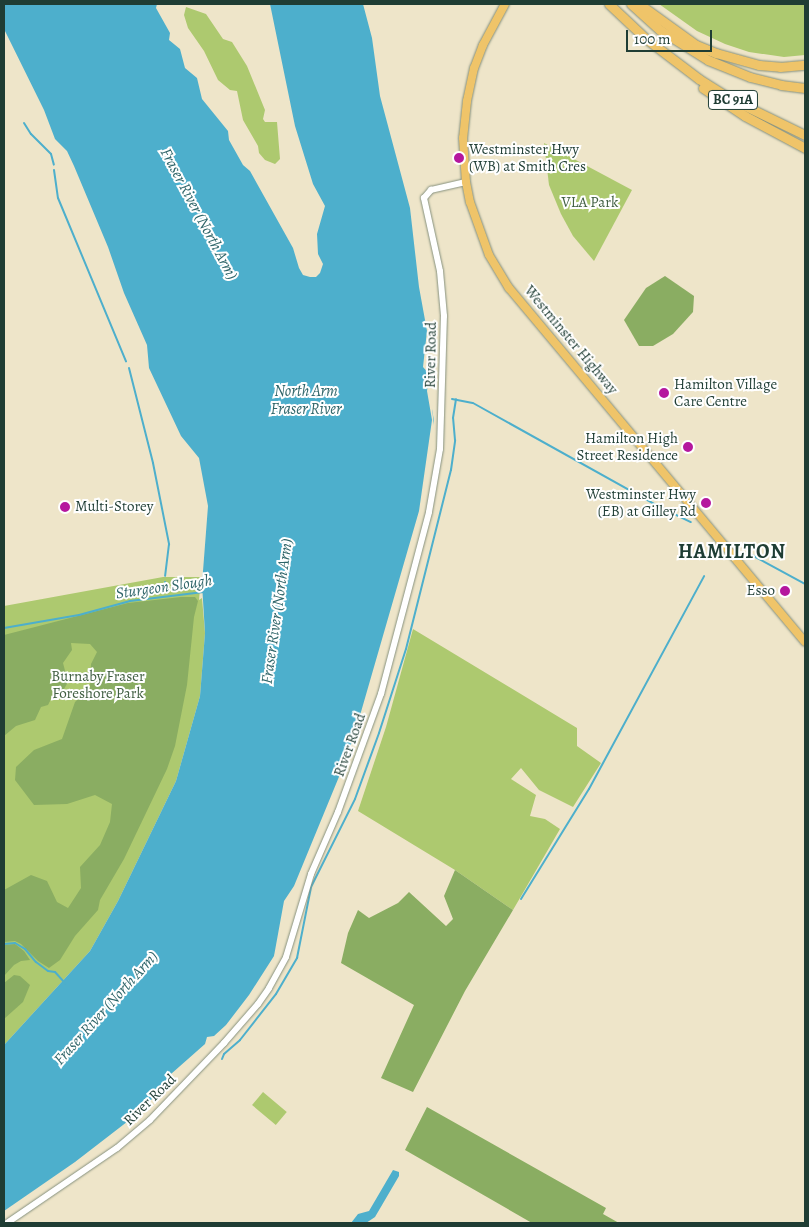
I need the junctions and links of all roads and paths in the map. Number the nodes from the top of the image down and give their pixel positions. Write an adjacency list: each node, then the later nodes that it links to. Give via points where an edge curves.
1 (504, 4): 10 (main road, Westminster Highway, via 479,56 468,93 463,138)
2 (609, 4): 5 (highway, BC 91A)
3 (631, 4): 7 (highway, BC 91A, via 660,30 708,60 750,78)
4 (639, 4): 6 (highway, via 696,44 716,53 759,65)
5 (677, 64): 8 (highway, BC 91A, via 733,100); 9 (highway, via 718,99)
6 (805, 65)
7 (805, 88)
8 (805, 135)
9 (805, 148)
10 (466, 182): 11 (main road, Westminster Highway, via 480,236 509,288); 12 (street, River Road, via 431,190 424,198 440,271 444,316 440,449 429,512 382,694 311,874 286,957 258,1004 150,1120 102,1158)
11 (805, 642)
12 (7, 1223)

